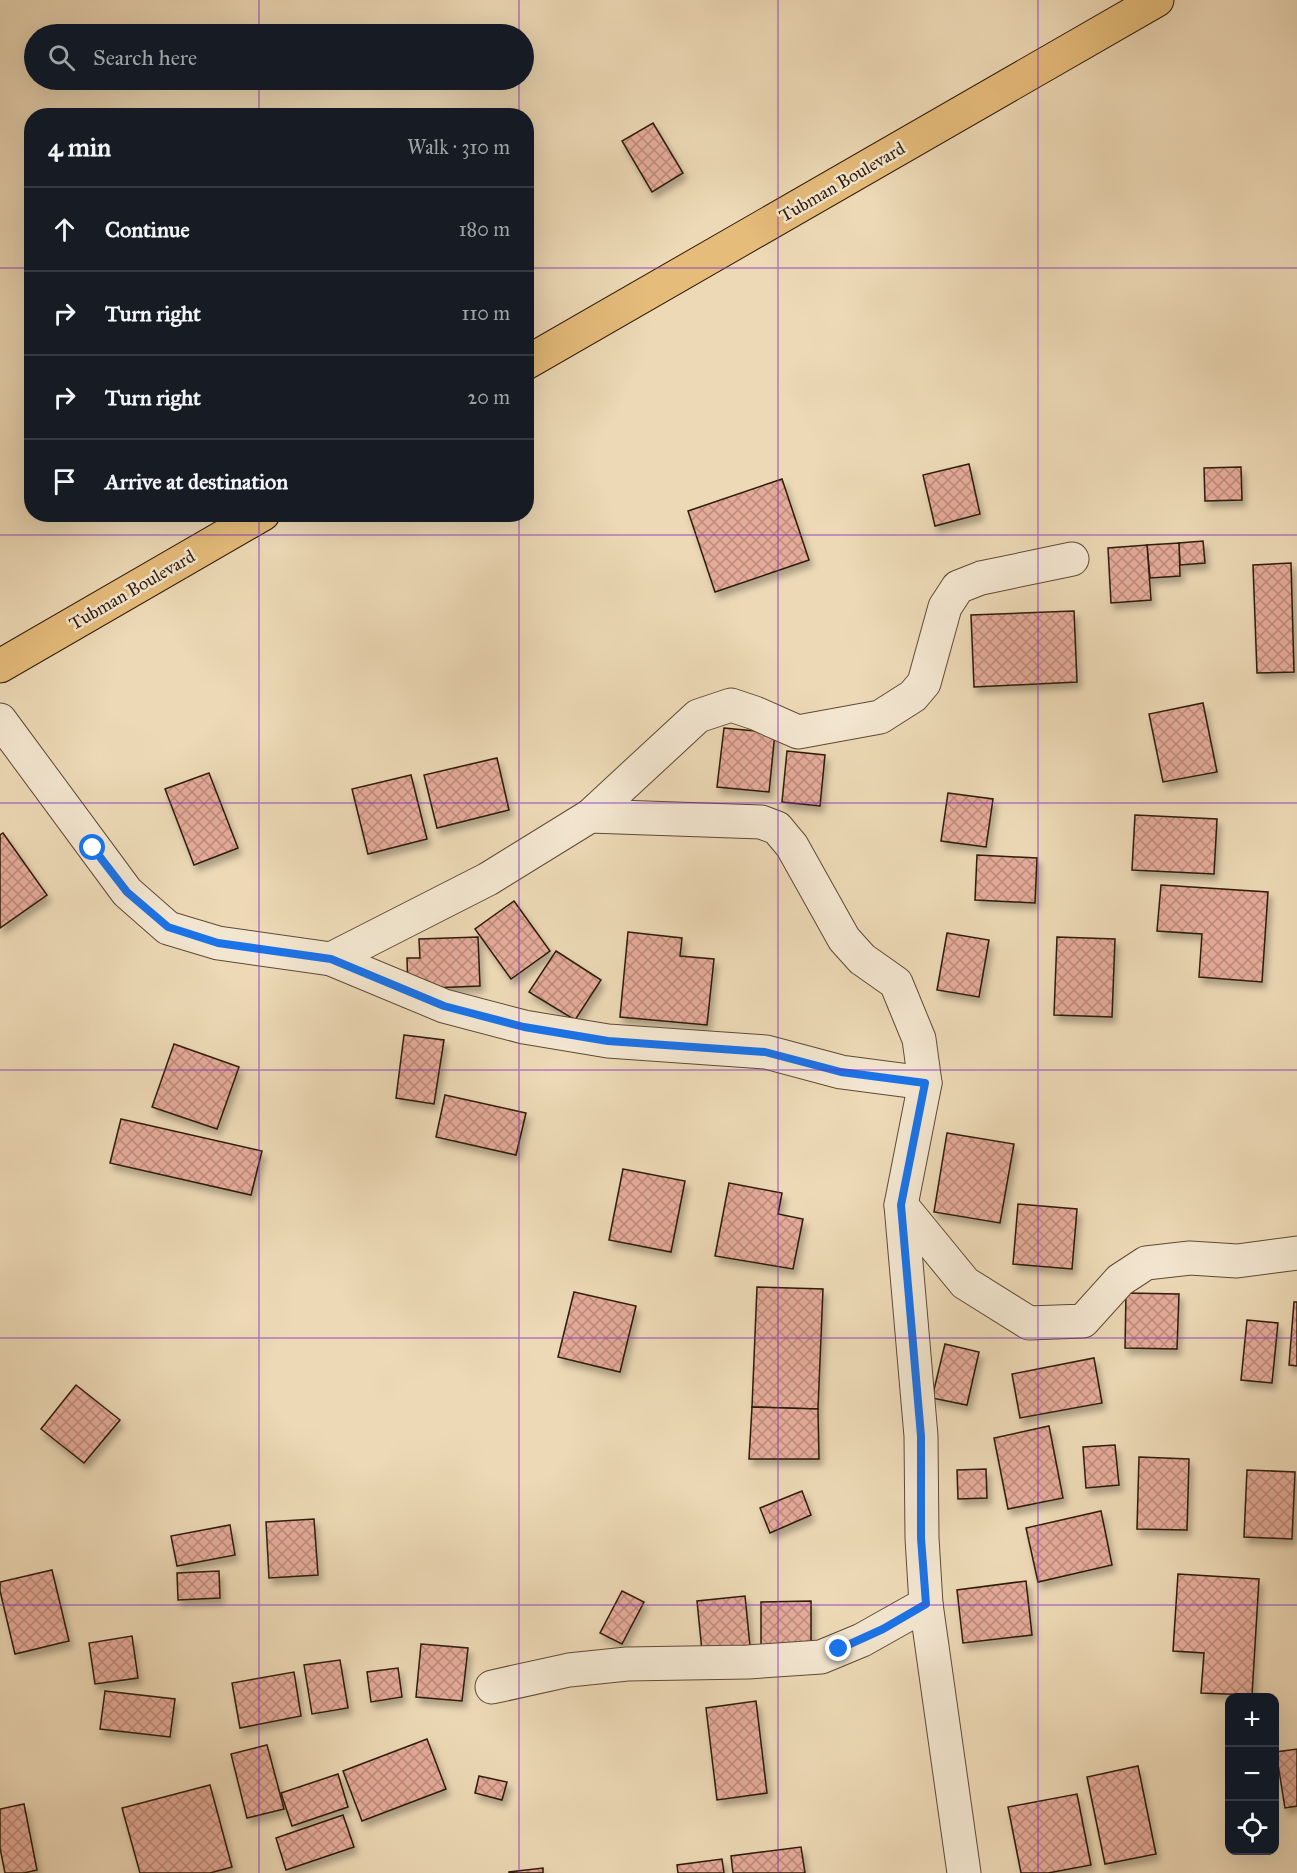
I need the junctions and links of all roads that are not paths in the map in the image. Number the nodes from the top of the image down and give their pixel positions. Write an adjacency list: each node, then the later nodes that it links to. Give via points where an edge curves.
1 (1157, 0): 2 (highway, Tubman Boulevard)
2 (534, 358)
3 (249, 522): 5 (highway, Tubman Boulevard)
4 (1072, 559): 7 (street, via 958,587 945,607 924,683 913,696 880,717 798,732 731,705 698,716)
5 (0, 666)
6 (0, 720): 8 (street, via 127,892 168,927 218,943)
7 (590, 816): 8 (street, via 488,879); 9 (street, via 761,822 777,828 792,846 844,939 862,959 896,983 919,1039)
8 (331, 959): 9 (street, via 444,1006 524,1027 608,1041 765,1052 841,1072)
9 (925, 1083): 10 (street)
10 (901, 1205): 11 (street, via 964,1283 1029,1323 1083,1321 1119,1280 1146,1263 1190,1258 1237,1261); 12 (street, via 921,1436 921,1538)
11 (1297, 1253)
12 (926, 1604): 13 (street, via 862,1640 821,1657 627,1664 569,1670); 14 (street)
13 (492, 1687)
14 (964, 1873)

